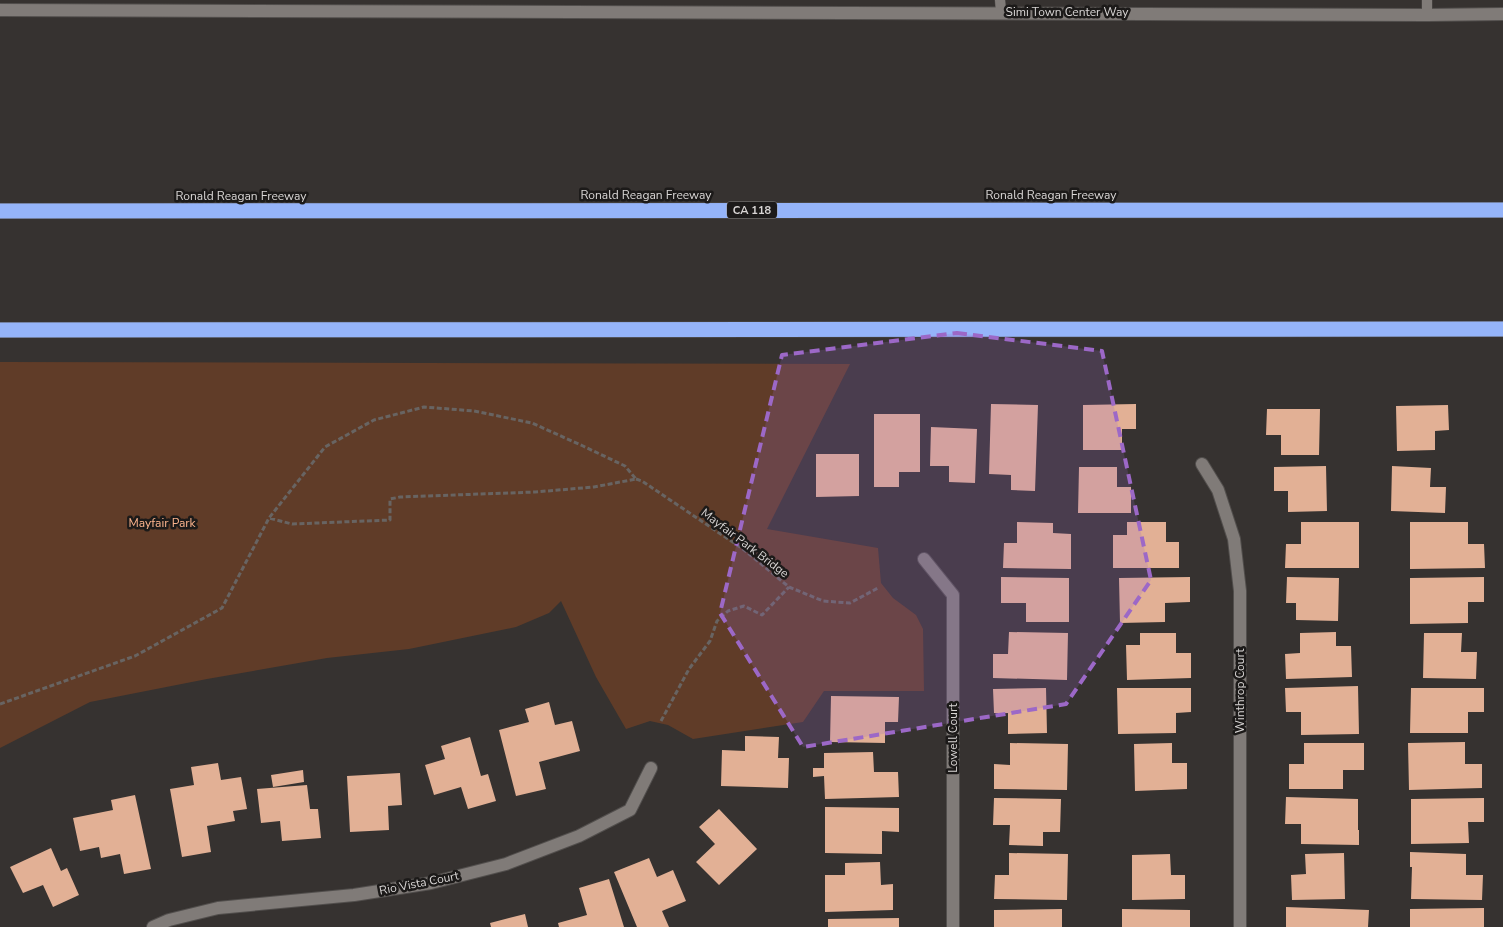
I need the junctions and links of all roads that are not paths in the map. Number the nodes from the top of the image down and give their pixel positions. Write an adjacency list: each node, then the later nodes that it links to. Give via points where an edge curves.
1 (1428, 0): 7 (lane)
2 (255, 4): 3 (street, Simi Town Center Way); 5 (street, Simi Town Center Way)
3 (627, 5): 4 (street, Simi Town Center Way)
4 (1001, 6): 7 (street, Simi Town Center Way)
5 (0, 10)
6 (1503, 14): 7 (street, Simi Town Center Way)
7 (1427, 15)
8 (1503, 210): 9 (highway, Ronald Reagan Freeway / CA 118)
9 (0, 211)
10 (1503, 329): 11 (highway)
11 (0, 330)
12 (1202, 464): 17 (street, Winthrop Court, via 1218,490 1234,539 1240,591)
13 (924, 559): 16 (street, Lowell Court, via 953,595)
14 (651, 768): 15 (street, Rio Vista Court, via 630,810 579,836 506,864 421,885 218,908)
15 (153, 927)
16 (953, 927)
17 (1240, 927)

